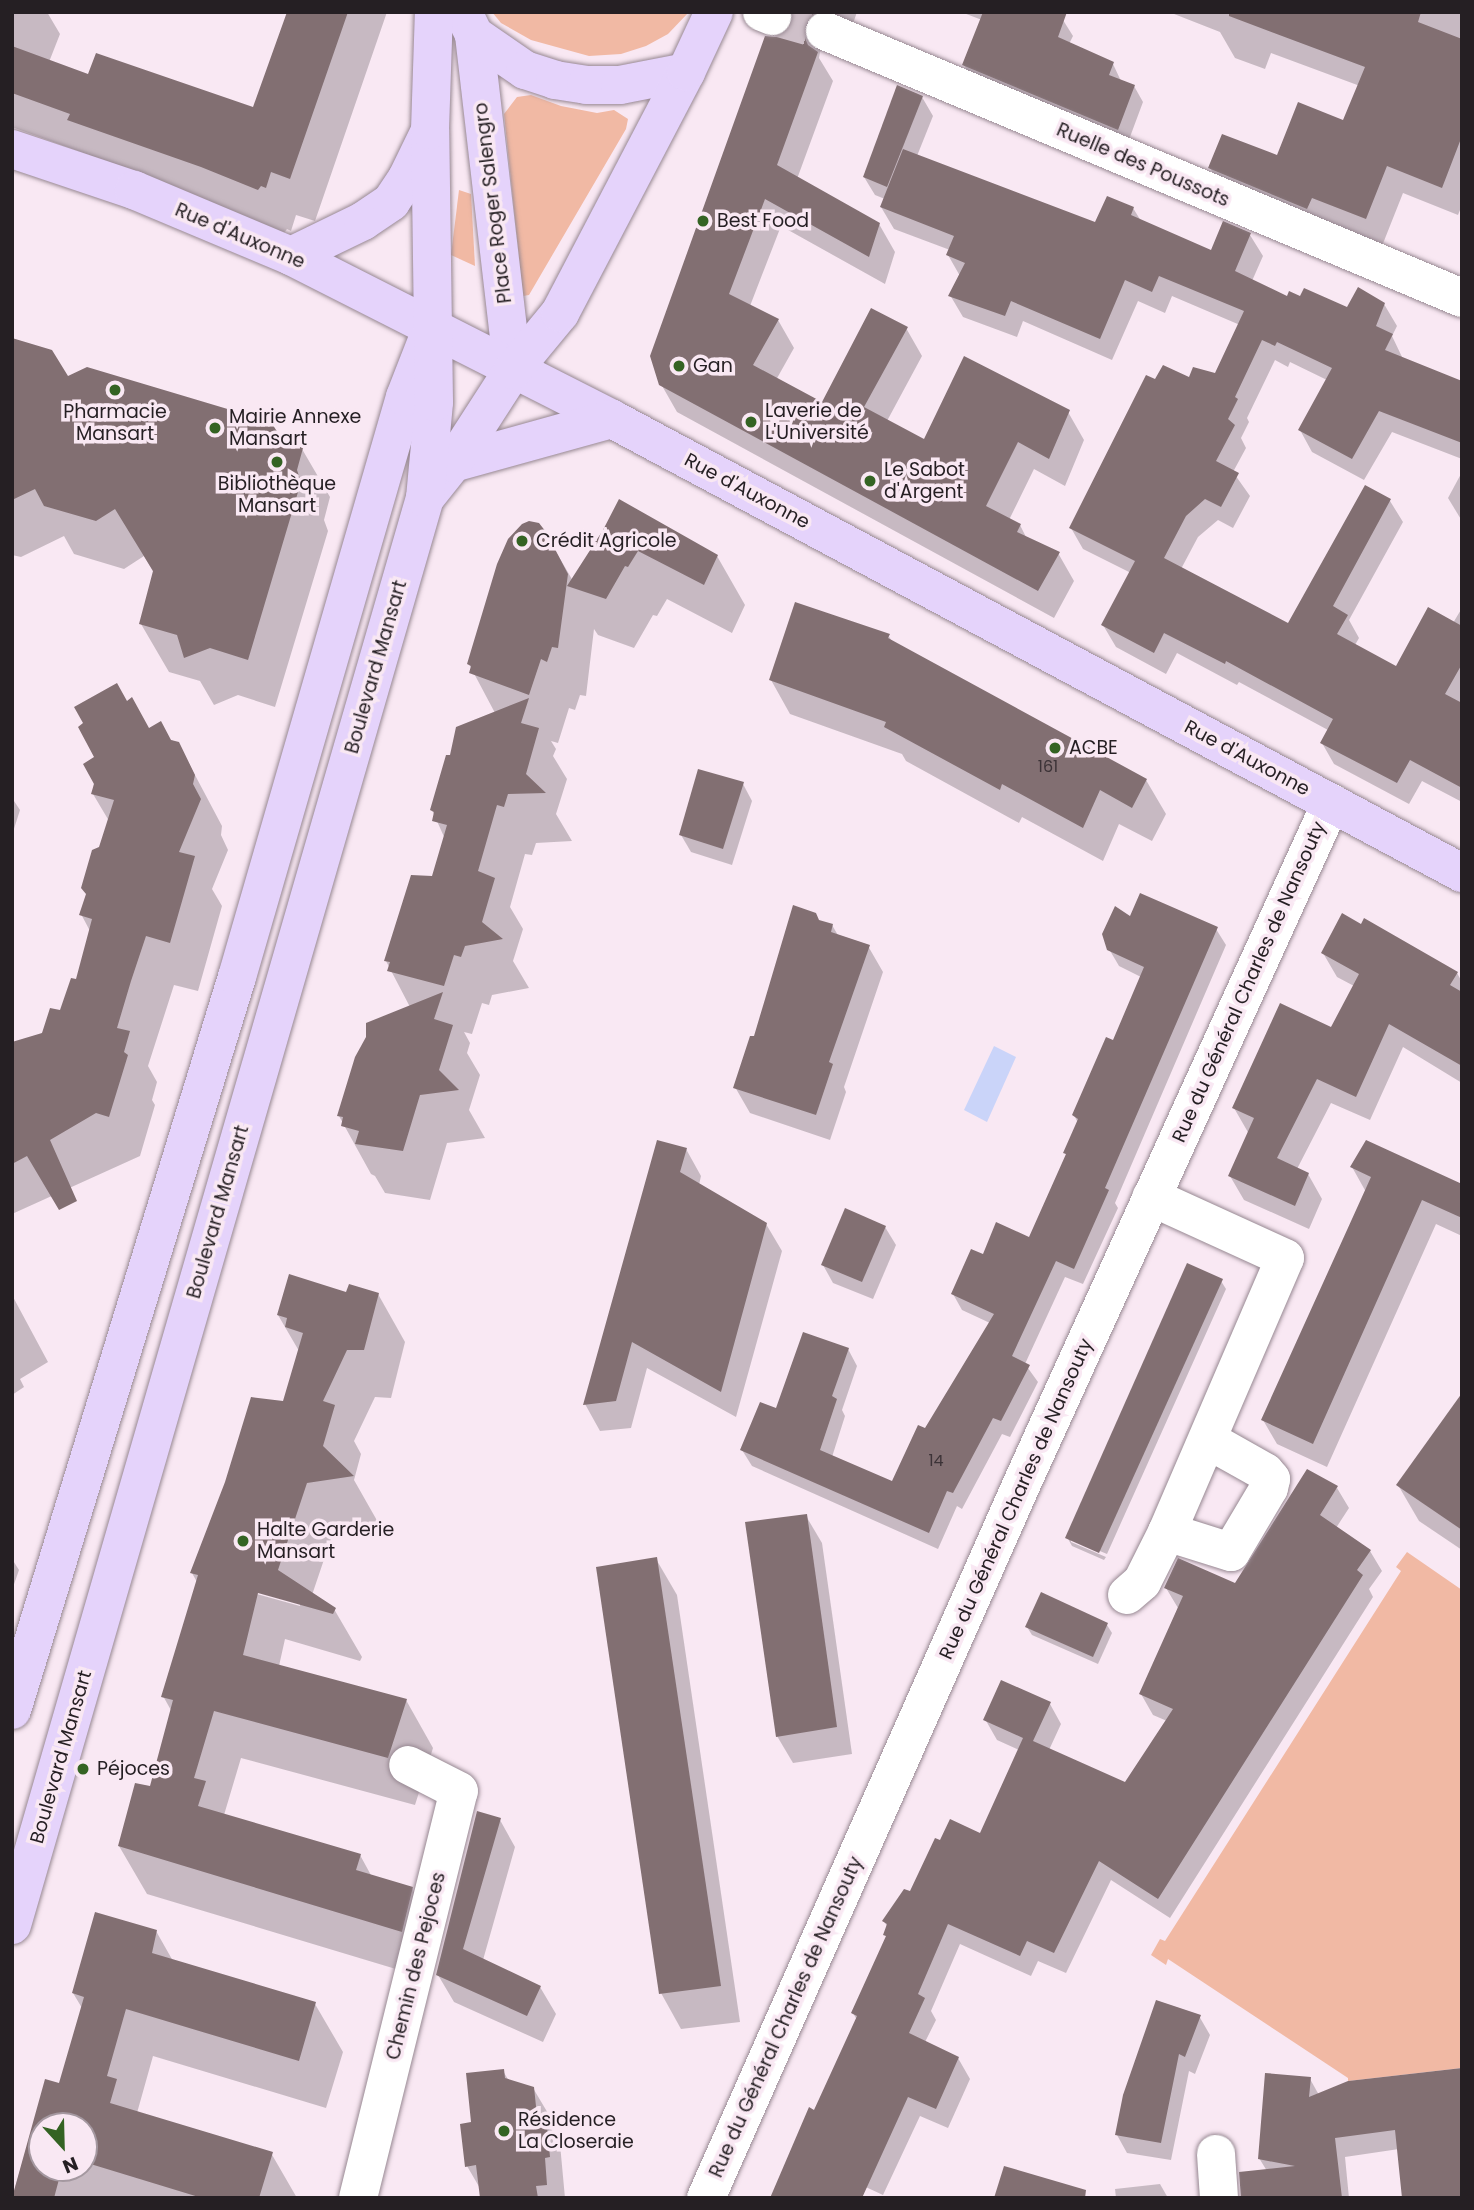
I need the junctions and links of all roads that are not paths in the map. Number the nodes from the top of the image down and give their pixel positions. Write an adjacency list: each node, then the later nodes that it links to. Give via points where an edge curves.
1 (434, 12): 6 (main road)
2 (714, 12): 5 (main road)
3 (468, 23): 5 (main road, Place Roger Salengro, via 526,70 555,80 620,85); 11 (main road, Place Roger Salengro)
4 (825, 31): 9 (street, Ruelle des Poussots)
5 (686, 72): 11 (main road, via 560,313)
6 (430, 130): 8 (main road, via 391,202 363,221); 10 (main road)
7 (12, 149): 8 (main road, Rue d'Auxonne, via 134,190)
8 (290, 256): 10 (main road, Rue d'Auxonne)
9 (1462, 298)
10 (432, 328): 11 (main road, Rue d'Auxonne); 14 (main road, via 434,402); 21 (main road, via 405,397 237,977)
11 (513, 370): 12 (main road, Rue d'Auxonne); 13 (main road)
12 (612, 419): 13 (main road); 15 (main road, Rue d'Auxonne)
13 (453, 463): 14 (main road)
14 (425, 498): 23 (main road, Boulevard Mansart)
15 (1331, 803): 16 (main road, Rue d'Auxonne); 17 (street, Rue du Général Charles de Nansouty)
16 (1462, 873)
17 (1152, 1197): 18 (street, via 1285,1258); 26 (street, Rue du Général Charles de Nansouty)
18 (1208, 1440): 19 (street); 19 (street, via 1265,1472 1271,1479 1269,1488 1231,1552)
19 (1167, 1531): 20 (street, via 1142,1583)
20 (1127, 1595)
21 (12, 1710)
22 (408, 1765): 25 (street, Chemin des Pejoces, via 459,1791)
23 (12, 1925)
24 (1216, 2154): 27 (street)
25 (358, 2198)
26 (706, 2198)
27 (1219, 2198)

